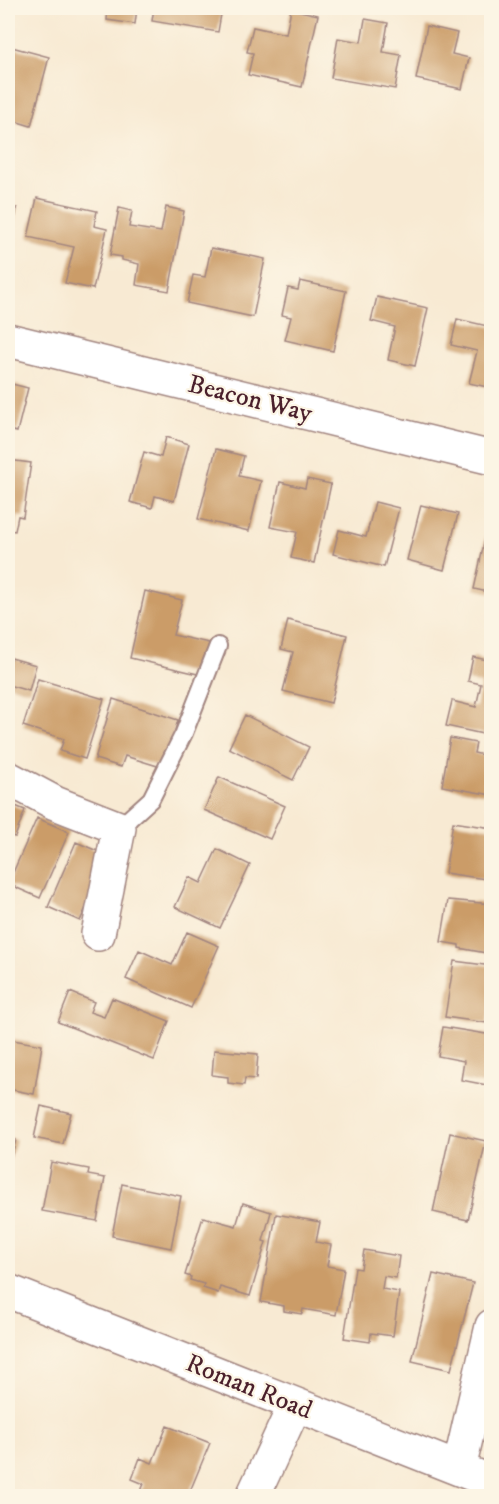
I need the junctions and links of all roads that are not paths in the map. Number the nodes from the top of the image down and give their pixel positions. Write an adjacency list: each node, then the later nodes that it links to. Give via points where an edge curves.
1 (8, 340): 2 (street, Beacon Way)
2 (492, 458)
3 (218, 646): 5 (lane, via 184,733 151,799)
4 (8, 778): 5 (street, via 55,803)
5 (119, 828): 6 (street)
6 (98, 934)
7 (8, 1292): 9 (street, Roman Road)
8 (492, 1326): 10 (street)
9 (295, 1405): 10 (street, Roman Road); 12 (street)
10 (459, 1469): 11 (street, Roman Road)
11 (492, 1482)
12 (253, 1497)

